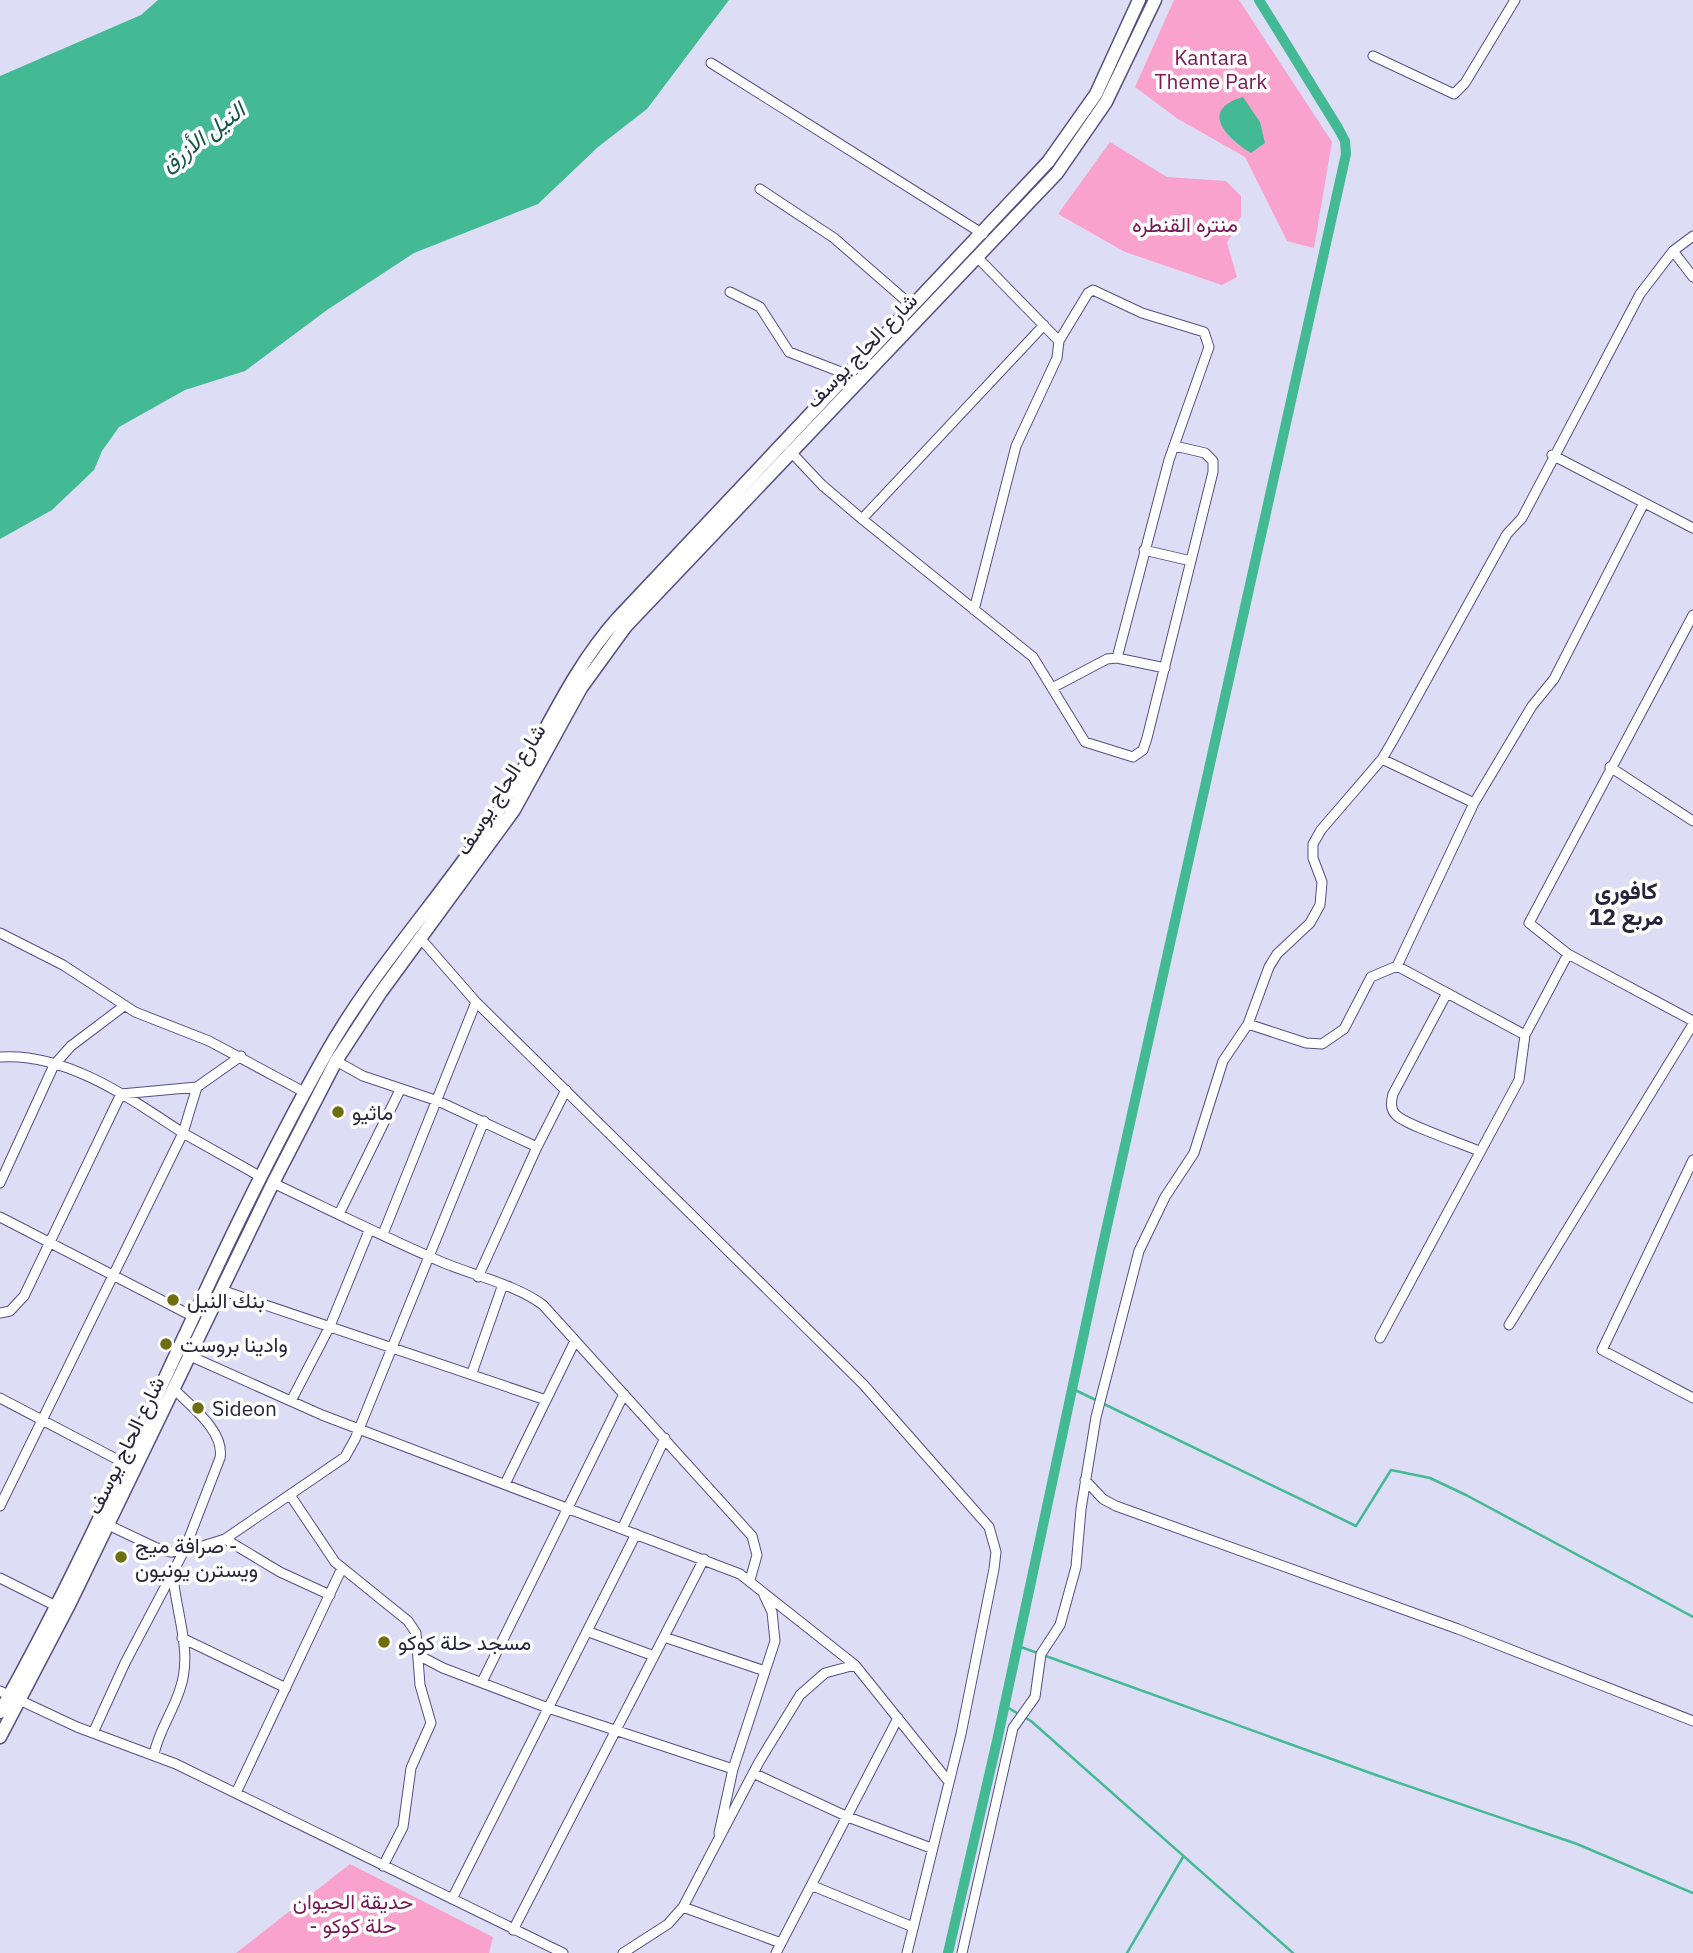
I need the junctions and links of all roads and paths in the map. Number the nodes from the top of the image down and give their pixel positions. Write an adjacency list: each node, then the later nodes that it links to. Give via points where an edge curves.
1 (1139, 0): 7 (main road, شارع الحاج يوسف, via 1113,60 1076,126)
2 (1155, 0): 10 (main road, شارع الحاج يوسف, via 1084,137 1058,173)
3 (1515, 0): 4 (street, via 1454,94)
4 (1373, 56)
5 (711, 63): 7 (street)
6 (760, 189): 13 (street, via 834,238)
7 (983, 234): 13 (main road, شارع الحاج يوسف)
8 (1693, 236): 9 (street)
9 (1672, 251): 11 (street); 19 (street, via 1640,294)
10 (977, 257): 14 (street); 18 (main road, شارع الحاج يوسف)
11 (1693, 277)
12 (730, 292): 16 (street, via 760,307 789,352)
13 (912, 306): 16 (main road, شارع الحاج يوسف)
14 (1044, 325): 15 (street); 21 (street)
15 (1059, 341): 17 (street, via 1093,290 1142,313 1204,332 1209,347); 25 (street, via 1057,358 1008,469)
16 (846, 374): 51 (main road, شارع الحاج يوسف, via 588,655 518,781 348,1017)
17 (1175, 446): 23 (street); 24 (street, via 1205,453 1213,461)
18 (790, 451): 21 (street); 35 (main road, شارع الحاج يوسف, via 610,645 580,688 514,810)
19 (1552, 455): 20 (street); 30 (street, via 1522,518 1507,534)
20 (1644, 503): 22 (street); 32 (street, via 1554,680 1532,706)
21 (862, 519): 25 (street)
22 (1693, 528)
23 (1144, 550): 24 (street); 27 (street)
24 (1192, 561): 28 (street)
25 (974, 610): 29 (street, via 1033,657)
26 (1693, 615): 31 (street)
27 (1117, 658): 28 (street); 29 (street)
28 (1165, 668): 29 (street, via 1143,750 1133,757 1085,743)
29 (1054, 687)
30 (1382, 759): 32 (street); 42 (street, via 1313,844 1312,858 1322,882 1320,905 1310,923 1269,967)
31 (1610, 767): 33 (street); 36 (street, via 1529,923)
32 (1474, 803): 37 (street)
33 (1693, 821)
34 (0, 933): 40 (street, via 63,965)
35 (421, 939): 39 (street); 46 (main road, شارع الحاج يوسف)
36 (1568, 954): 41 (street); 43 (street)
37 (1397, 966): 38 (street); 42 (street, via 1371,977 1344,1028 1322,1044)
38 (1447, 993): 43 (street); 57 (street, via 1404,1071 1391,1105 1394,1114 1407,1123)
39 (476, 1002): 50 (street); 53 (street)
40 (124, 1006): 44 (street); 47 (street, via 71,1046)
41 (1693, 1023): 73 (street)
42 (1248, 1024): 90 (street, via 1223,1061 1199,1141 1139,1251 1104,1384)
43 (1525, 1035): 57 (street, via 1519,1080)
44 (241, 1056): 48 (street); 51 (street)
45 (0, 1057): 47 (street)
46 (336, 1061): 49 (street); 59 (main road, شارع الحاج يوسف)
47 (54, 1065): 52 (street); 60 (street)
48 (197, 1087): 52 (street); 55 (street)
49 (400, 1090): 53 (street); 61 (street)
50 (566, 1090): 56 (street); 128 (street, via 863,1384 989,1527 995,1569)
51 (304, 1092): 59 (main road, شارع الحاج يوسف)
52 (121, 1094): 55 (street); 65 (street)
53 (438, 1101): 54 (street); 64 (street)
54 (484, 1121): 56 (street); 66 (street)
55 (184, 1133): 59 (street); 67 (street)
56 (537, 1147): 68 (street)
57 (1479, 1152): 75 (street)
58 (1693, 1160): 83 (street, via 1602,1350)
59 (267, 1180): 61 (street); 70 (main road, شارع الحاج يوسف); 72 (main road, شارع الحاج يوسف)
60 (0, 1183)
61 (339, 1214): 63 (street)
62 (0, 1217): 65 (street)
63 (369, 1231): 64 (street); 74 (street)
64 (383, 1234): 66 (street)
65 (50, 1245): 67 (street); 71 (street, via 17,1305)
66 (429, 1256): 68 (street); 77 (street)
67 (113, 1277): 72 (street); 86 (street)
68 (478, 1277): 69 (street)
69 (502, 1287): 76 (street, via 529,1294); 79 (street)
70 (221, 1290): 74 (street); 78 (main road, شارع الحاج يوسف)
71 (0, 1312)
72 (194, 1317): 89 (main road, شارع الحاج يوسف)
73 (1509, 1325)
74 (330, 1326): 77 (street); 85 (street)
75 (1380, 1338)
76 (574, 1342): 81 (street); 84 (street)
77 (391, 1346): 79 (street); 87 (street)
78 (190, 1356): 80 (main road, شارع الحاج يوسف); 85 (street)
79 (472, 1373): 84 (street)
80 (174, 1389): 96 (main road, شارع الحاج يوسف); 100 (street, via 212,1429 222,1450)
81 (624, 1394): 88 (street); 95 (street)
82 (0, 1398): 86 (street)
83 (1693, 1398)
84 (546, 1399): 91 (street)
85 (291, 1401): 87 (street)
86 (41, 1421): 89 (street); 92 (street)
87 (358, 1428): 91 (street); 93 (street, via 345,1457)
88 (664, 1438): 97 (street); 105 (street, via 752,1535 757,1555)
89 (124, 1464): 96 (main road, شارع الحاج يوسف)
90 (1085, 1480): 121 (street, via 1102,1499 1116,1506 1458,1629); 144 (street, via 1076,1567 1060,1625 1041,1654 1035,1697 1013,1728)
91 (505, 1484): 95 (street)
92 (4, 1488): 94 (street)
93 (290, 1495): 99 (street); 102 (street, via 324,1549)
94 (0, 1506)
95 (567, 1507): 97 (street); 115 (street)
96 (103, 1522): 100 (street, via 161,1550); 107 (main road, شارع الحاج يوسف); 117 (main road, شارع الحاج يوسف)
97 (622, 1529): 98 (street)
98 (636, 1534): 101 (street); 108 (street)
99 (225, 1539): 100 (street); 106 (street, via 280,1573)
100 (184, 1551): 103 (street)
101 (704, 1559): 105 (street); 109 (street)
102 (342, 1568): 106 (street); 111 (street, via 414,1627)
103 (172, 1574): 110 (street); 123 (street)
104 (0, 1578): 107 (street)
105 (752, 1581): 113 (street); 114 (street, via 766,1598 776,1628)
106 (330, 1595): 116 (street)
107 (56, 1606): 117 (main road, شارع الحاج يوسف)
108 (589, 1632): 112 (street); 118 (street)
109 (663, 1637): 112 (street); 114 (street)
110 (183, 1638): 116 (street); 125 (street, via 186,1662 180,1689)
111 (418, 1655): 115 (street); 133 (street, via 420,1685 431,1723 411,1768 403,1827)
112 (654, 1656): 122 (street)
113 (855, 1665): 120 (street); 127 (street, via 813,1680)
114 (765, 1671): 126 (street)
115 (482, 1682): 118 (street)
116 (286, 1688): 129 (street)
117 (10, 1695): 119 (main road); 123 (street); 124 (main road)
118 (548, 1708): 122 (street); 135 (street)
119 (0, 1712)
120 (898, 1718): 128 (street); 130 (street)
121 (1693, 1721)
122 (617, 1731): 126 (street); 138 (street)
123 (93, 1732): 125 (street)
124 (0, 1737)
125 (154, 1754): 129 (street)
126 (733, 1769): 131 (street)
127 (753, 1773): 130 (street); 131 (street)
128 (949, 1782): 132 (street)
129 (236, 1793): 133 (street)
130 (848, 1817): 132 (street); 134 (street)
131 (717, 1843): 136 (street)
132 (932, 1848): 137 (street)
133 (383, 1866): 135 (street)
134 (813, 1886): 137 (street); 139 (street)
135 (452, 1899): 138 (street)
136 (683, 1907): 139 (street); 141 (street, via 668,1924)
137 (913, 1927): 143 (street)
138 (513, 1930): 140 (street)
139 (781, 1943): 142 (street)
140 (563, 1953)
141 (623, 1953)
142 (776, 1953)
143 (907, 1953)
144 (962, 1953)

